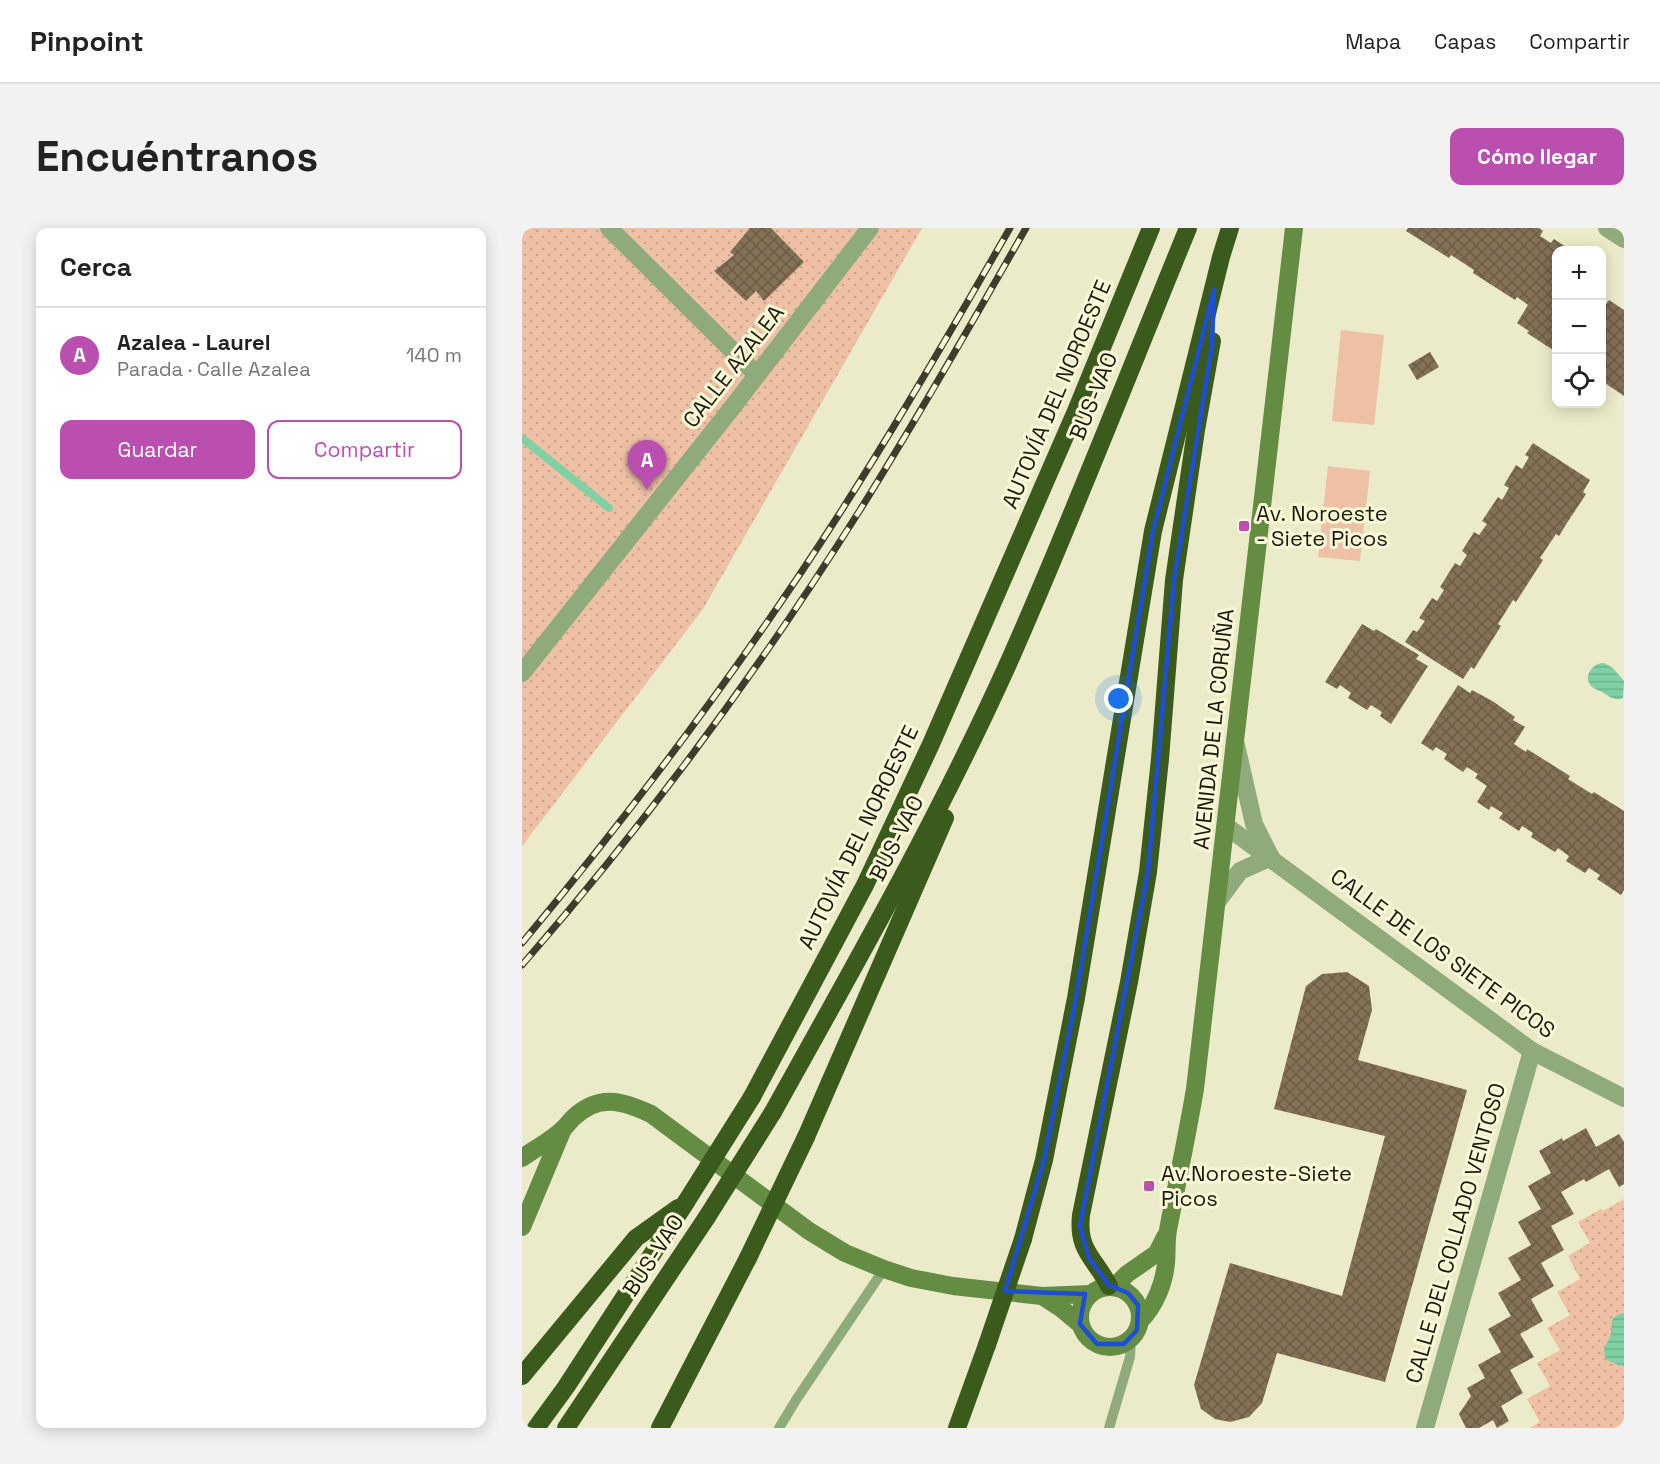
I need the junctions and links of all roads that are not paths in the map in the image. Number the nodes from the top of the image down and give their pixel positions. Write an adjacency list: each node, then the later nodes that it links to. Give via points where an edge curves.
1 (609, 228): 10 (street)
2 (870, 228): 10 (street, CALLE AZALEA)
3 (1151, 228): 21 (highway, AUTOVÍA DEL NOROESTE, bridge, via 1076,411 866,885 752,1097)
4 (1188, 228): 11 (highway, BUS-VAO)
5 (1230, 228): 9 (highway)
6 (1294, 228): 13 (street, AVENIDA DE LA CORUÑA)
7 (1606, 228): 8 (street)
8 (1624, 239)
9 (1214, 290): 25 (highway, via 1212,346 1174,580 1148,872 1081,1215 1084,1247); 36 (highway, bridge, via 1153,531 1076,998 1044,1160 1023,1239)
10 (757, 375): 12 (street, CALLE AZALEA)
11 (1011, 655): 33 (highway, BUS-VAO, bridge, via 933,818 773,1112); 34 (highway, bridge, via 927,863 806,1137)
12 (522, 673)
13 (1235, 744): 14 (street, AVENIDA DE LA CORUÑA); 15 (street, CALLE DE LOS SIETE PICOS, via 1254,824)
14 (1226, 826): 15 (street, CALLE DE LOS SIETE PICOS); 16 (street, AVENIDA DE LA CORUÑA)
15 (1271, 857): 16 (street, via 1240,871); 17 (street, CALLE DE LOS SIETE PICOS)
16 (1217, 902): 23 (street, AVENIDA DE LA CORUÑA, via 1195,1089)
17 (1532, 1051): 18 (street, CALLE DE LOS SIETE PICOS); 38 (street, CALLE DEL COLLADO VENTOSO)
18 (1624, 1098)
19 (563, 1129): 20 (street); 22 (street); 24 (street, via 587,1108 614,1100 631,1104 651,1114 809,1231 845,1253)
20 (522, 1158)
21 (686, 1202): 31 (highway, via 636,1238); 32 (highway, AUTOVÍA DEL NOROESTE)
22 (522, 1227)
23 (1168, 1233): 25 (street, AVENIDA DE LA CORUÑA, via 1157,1253); 28 (street, AVENIDA DE LA CORUÑA, via 1166,1265 1154,1303)
24 (884, 1269): 27 (street, via 953,1286); 35 (lane)
25 (1112, 1287): 26 (street); 28 (street, via 1134,1298)
26 (1090, 1294): 27 (street); 29 (street, via 1082,1304)
27 (1042, 1296): 29 (street)
28 (1140, 1321): 30 (street)
29 (1080, 1324): 30 (street, via 1090,1340 1106,1347 1124,1344)
30 (1131, 1338): 37 (lane, via 1130,1357)
31 (522, 1376)
32 (536, 1428)
33 (566, 1428)
34 (660, 1428)
35 (779, 1428)
36 (957, 1428)
37 (1109, 1428)
38 (1425, 1428)

